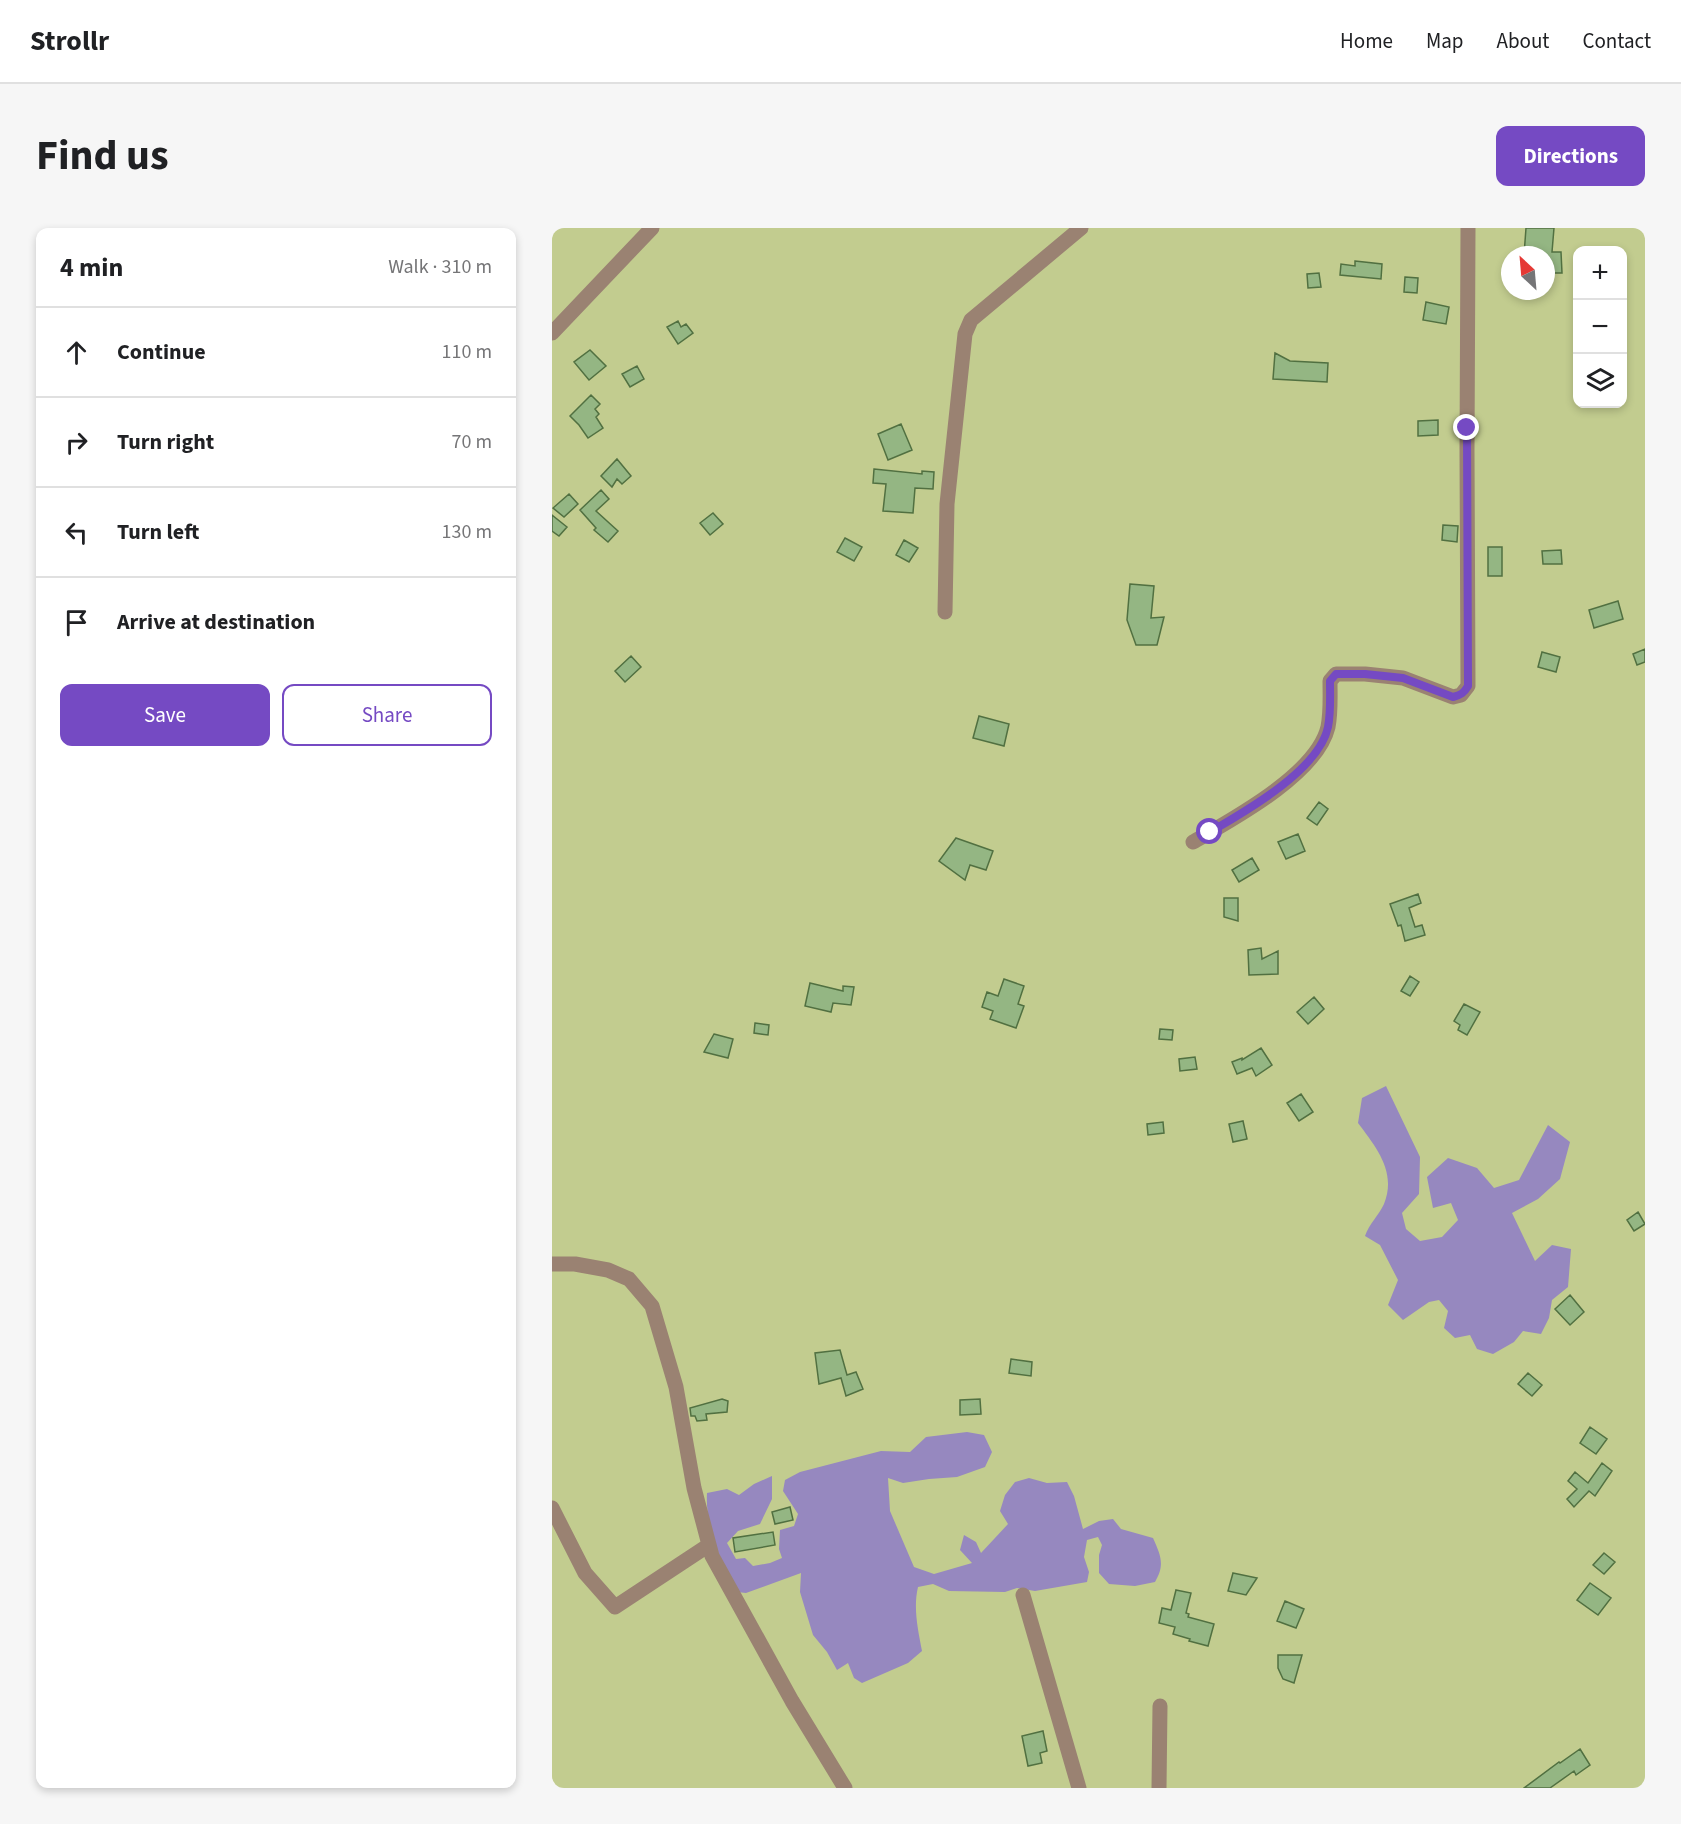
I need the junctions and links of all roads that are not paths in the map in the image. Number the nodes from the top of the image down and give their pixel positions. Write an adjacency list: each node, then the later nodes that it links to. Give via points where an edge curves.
1 (652, 228): 4 (street)
2 (1082, 228): 5 (street, via 971,320 965,334 947,504)
3 (1468, 228): 6 (street, via 1468,686 1461,695 1453,697 1403,678 1336,674 1330,681 1328,728 1318,749 1261,802)
4 (552, 333)
5 (945, 612)
6 (1193, 842)
7 (552, 1264): 9 (street, via 608,1270 629,1279 652,1306 676,1387 694,1488)
8 (552, 1508): 9 (street, via 585,1573 615,1607)
9 (709, 1545): 12 (street, via 786,1691)
10 (1023, 1596): 13 (street)
11 (1160, 1706): 14 (street)
12 (845, 1788)
13 (1079, 1788)
14 (1160, 1788)

